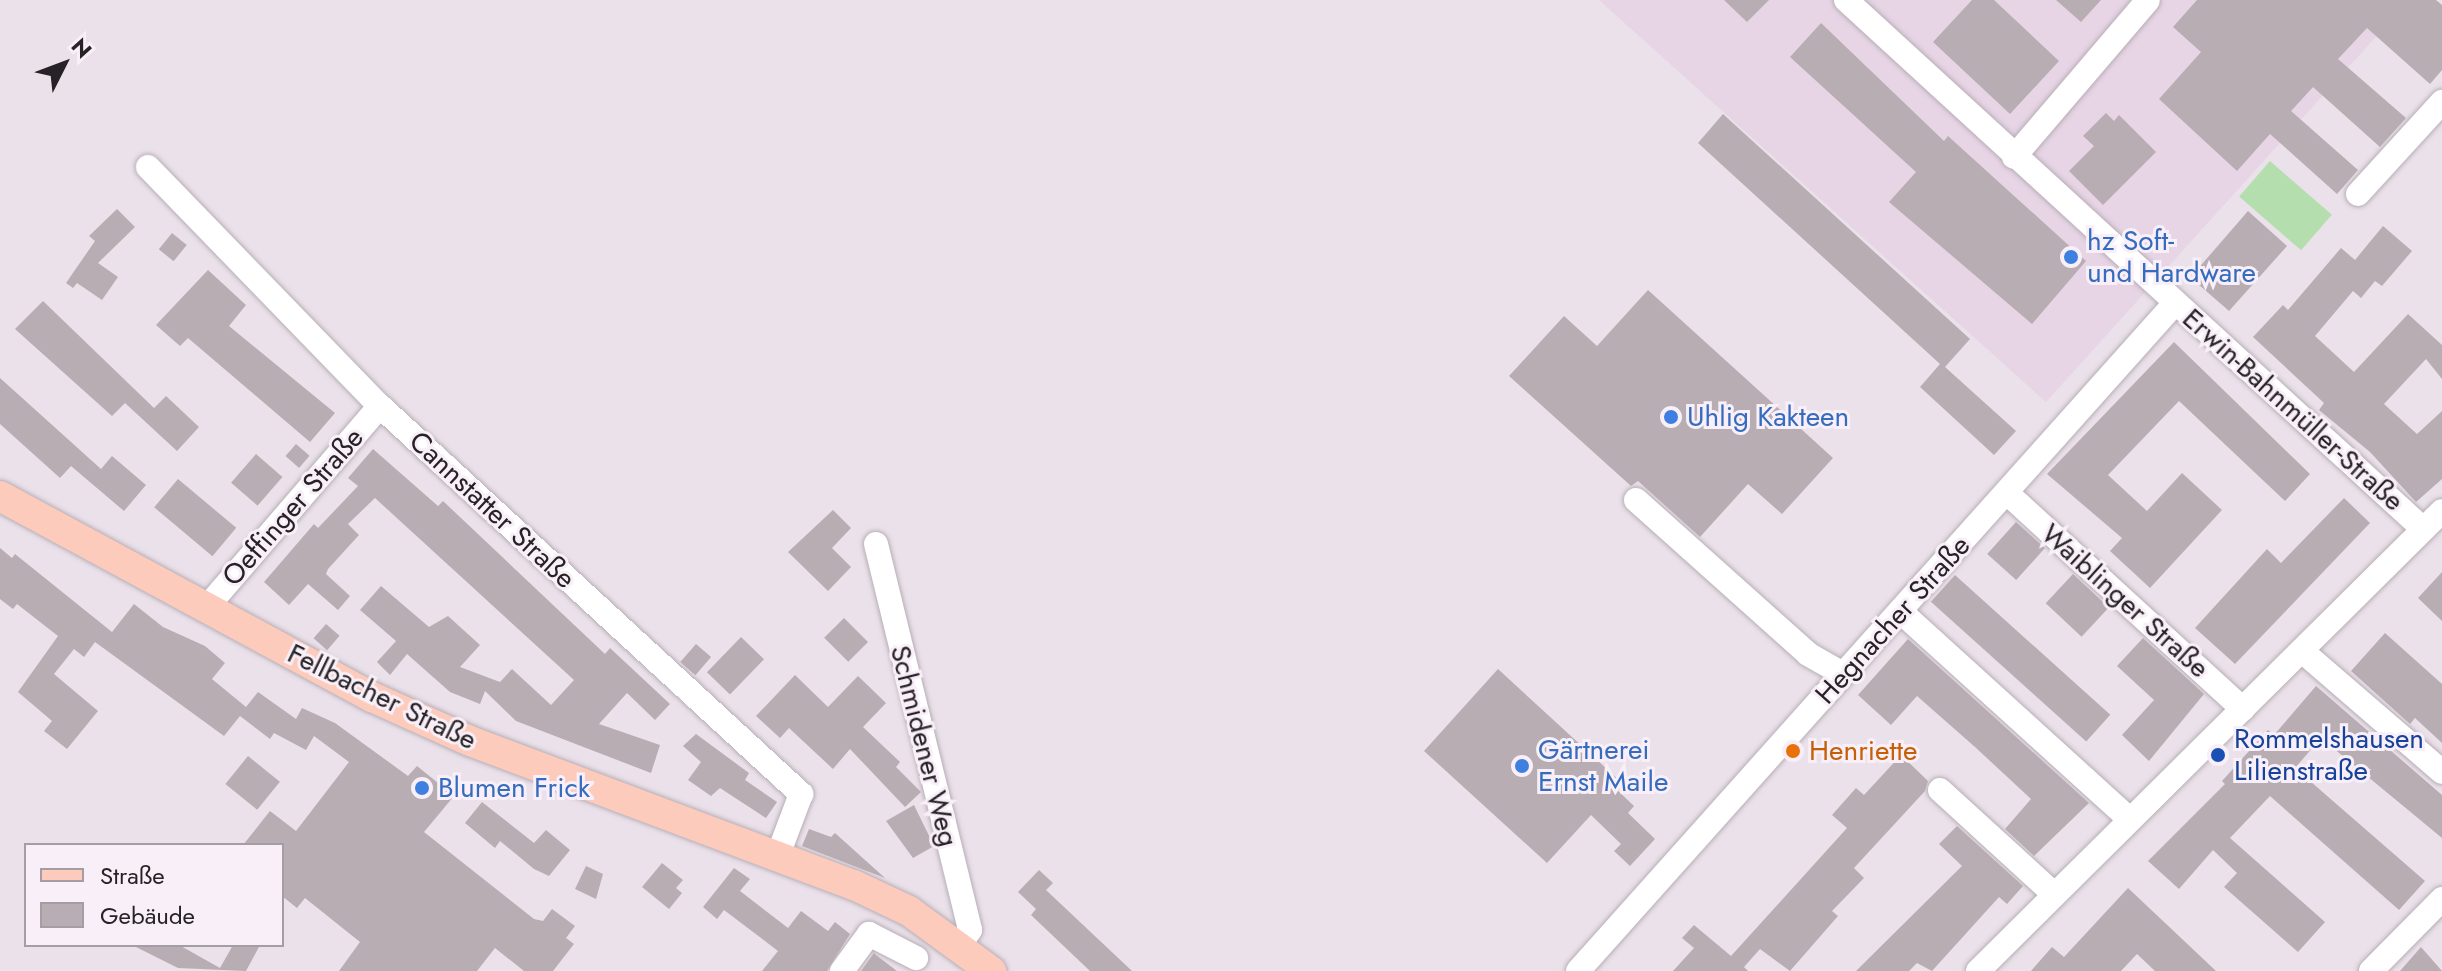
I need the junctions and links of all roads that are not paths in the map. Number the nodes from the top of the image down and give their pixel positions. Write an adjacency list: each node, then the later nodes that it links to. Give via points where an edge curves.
1 (1846, 0): 4 (street, Erwin-Bahnmüller-Straße)
2 (2148, 0): 4 (street)
3 (2442, 102): 6 (street)
4 (2014, 157): 7 (street, Erwin-Bahnmüller-Straße)
5 (148, 167): 8 (street, Cannstatter Straße)
6 (2358, 194)
7 (2175, 303): 9 (street, Hegnacher Straße); 13 (street, Erwin-Bahnmüller-Straße)
8 (380, 406): 15 (street, Oeffinger Straße); 23 (street, Cannstatter Straße, via 801,794)
9 (2007, 493): 16 (street, Hegnacher Straße); 19 (street, Waiblinger Straße)
10 (0, 496): 15 (main road, Fellbacher Straße)
11 (1636, 500): 18 (street, via 1808,654)
12 (2442, 511): 13 (street)
13 (2422, 528): 17 (street)
14 (876, 544): 26 (street, Schmidener Weg, via 970,930)
15 (207, 607): 23 (main road, Fellbacher Straße, via 372,697 470,741)
16 (1900, 611): 18 (street, Hegnacher Straße); 22 (street)
17 (2302, 651): 19 (street); 20 (street)
18 (1843, 674): 31 (street, Hegnacher Straße)
19 (2243, 709): 22 (street)
20 (2442, 772)
21 (1940, 790): 24 (street)
22 (2129, 819): 24 (street)
23 (778, 855): 26 (main road, Fellbacher Straße, via 909,911)
24 (2054, 894): 28 (street)
25 (2442, 899): 32 (street)
26 (959, 946): 30 (main road, Fellbacher Straße)
27 (921, 964): 29 (street, via 869,934)
28 (1985, 969)
29 (842, 971)
30 (991, 971)
31 (1578, 971)
32 (2371, 971)

